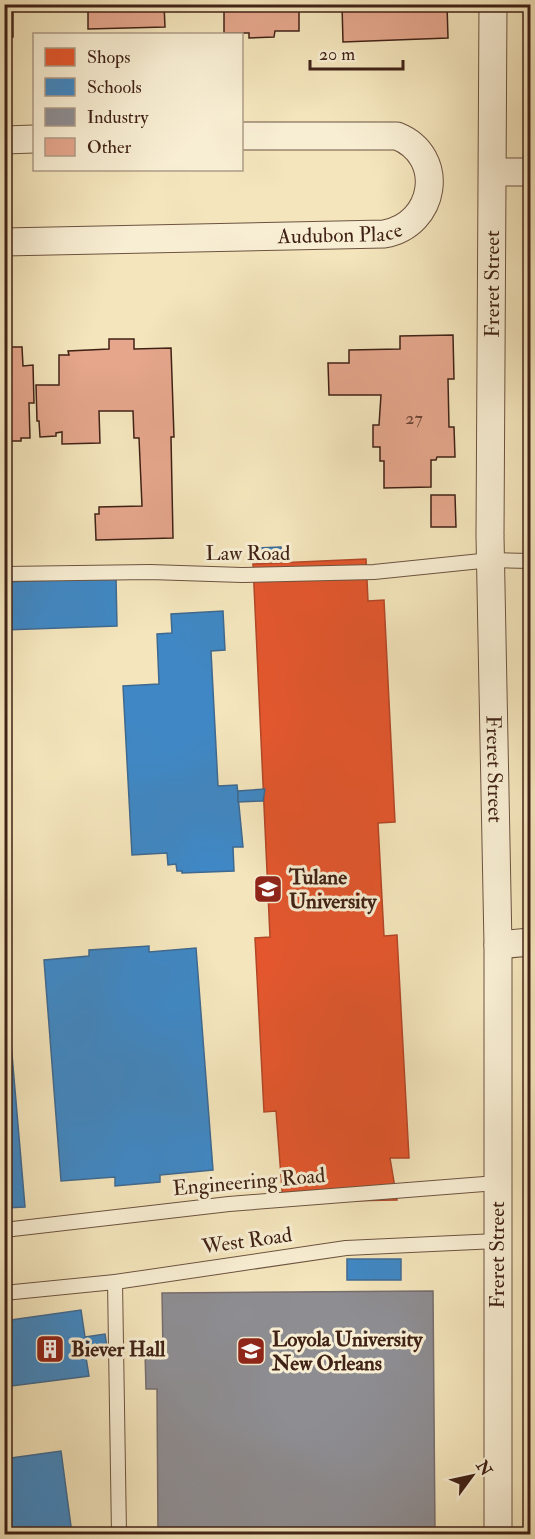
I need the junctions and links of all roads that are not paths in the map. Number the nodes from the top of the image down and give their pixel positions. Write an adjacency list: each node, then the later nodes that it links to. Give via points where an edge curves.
1 (493, 4): 5 (street, Freret Street)
2 (243, 136): 7 (street, Audubon Place, via 397,136 423,158 429,174 428,196 412,222 384,234)
3 (33, 139): 4 (street)
4 (4, 140)
5 (493, 172): 6 (street); 8 (street, Freret Street)
6 (531, 172)
7 (4, 242)
8 (491, 561): 9 (lane, Law Road); 10 (lane, Law Road, via 374,572); 12 (street, Freret Street)
9 (531, 561)
10 (4, 574)
11 (531, 942): 12 (street)
12 (498, 945): 13 (street, Freret Street)
13 (498, 1183): 14 (lane, Engineering Road, via 229,1204); 15 (street, Freret Street)
14 (4, 1230)
15 (497, 1241): 16 (lane, West Road, via 346,1248); 19 (street, Freret Street)
16 (115, 1282): 17 (lane, West Road); 18 (lane)
17 (4, 1293)
18 (118, 1534)
19 (498, 1534)

